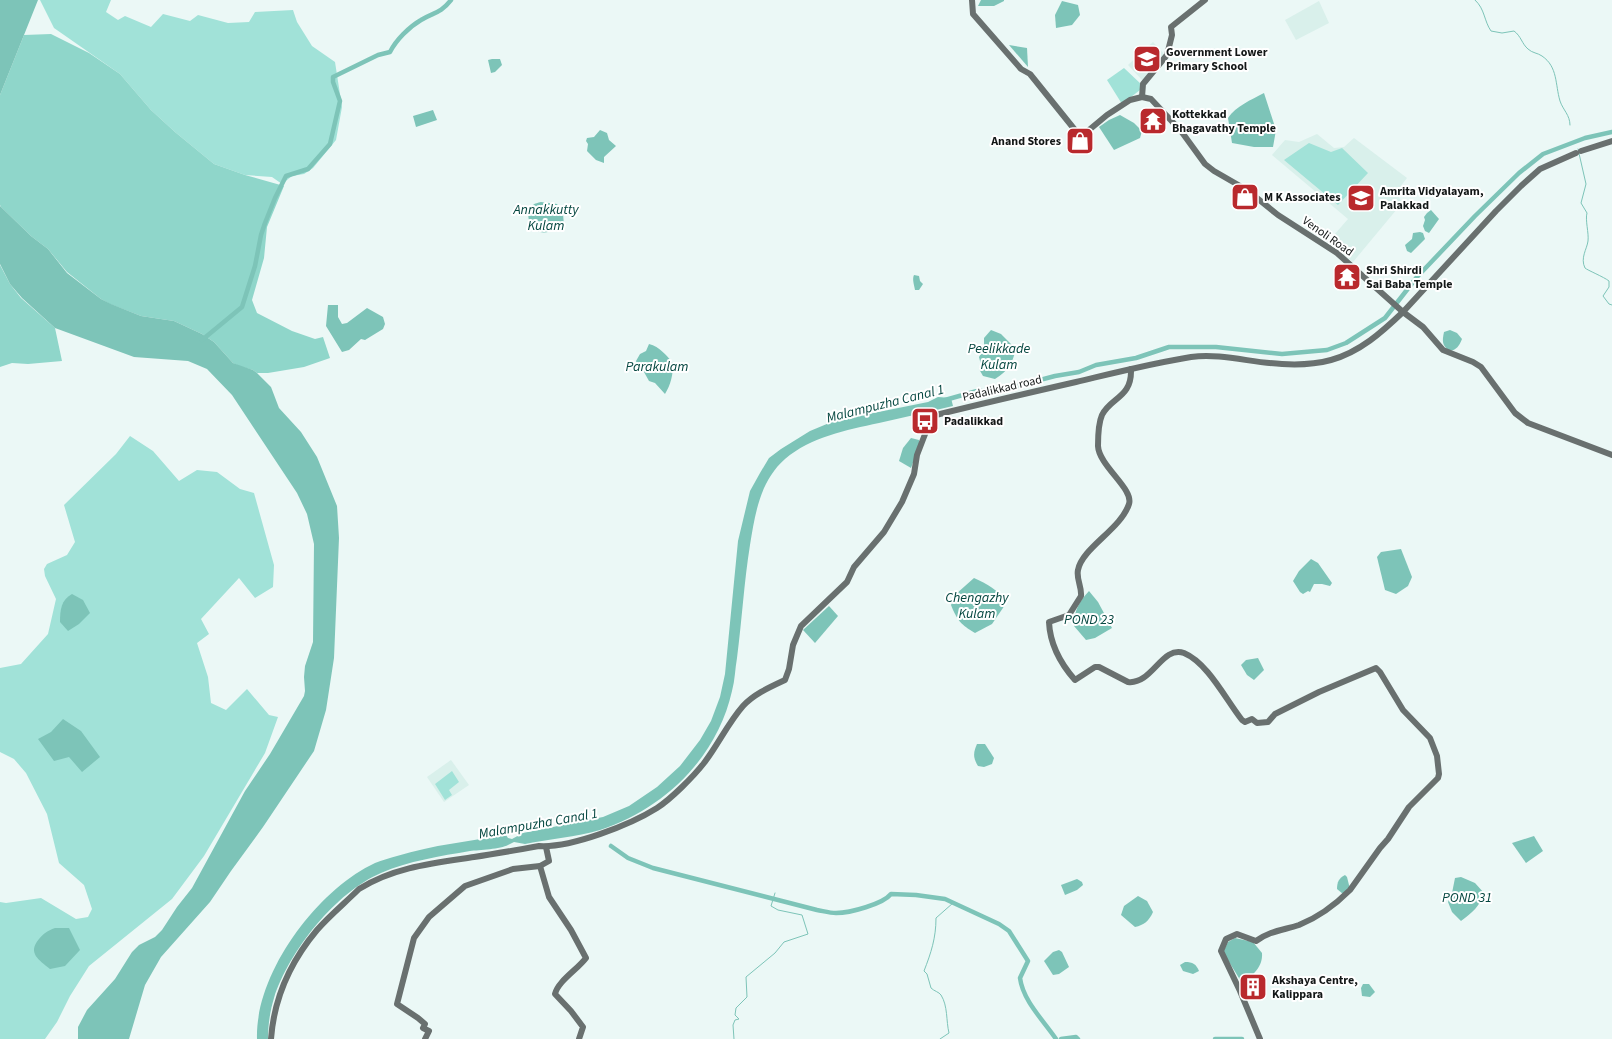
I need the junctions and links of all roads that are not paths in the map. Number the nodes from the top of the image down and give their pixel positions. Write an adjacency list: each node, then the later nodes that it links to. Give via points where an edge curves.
1 (972, 0): 3 (street, via 974,14 1021,69 1030,74 1075,130 1083,135 1130,100)
2 (1205, 0): 3 (street, via 1171,27 1167,55 1144,84)
3 (1142, 97): 5 (street, Venoli Road, via 1151,99 1205,164 1332,249)
4 (1612, 141): 5 (street, Padalikkad road, via 1540,169)
5 (1402, 311): 6 (street, Padalikkad road, via 1366,344 1330,360 1282,364 1193,357); 7 (street, Venoli Road, via 1423,327 1443,350 1480,366 1520,418)
6 (1131, 369): 8 (street, Padalikkad road, via 932,416 902,502 884,532 854,567 848,582 801,626 785,680 763,690 744,705 703,764 659,807 632,822 591,837); 13 (street, via 1127,388 1102,414 1098,446 1105,465 1129,496 1129,504 1119,521 1081,562 1077,577 1081,596 1070,614 1048,622 1055,653 1064,668 1075,680 1099,667 1134,682 1146,677 1172,653 1182,652 1195,659 1242,720 1252,719 1258,723 1268,722 1292,705 1376,668 1403,710 1427,734 1437,756 1438,778 1409,807 1339,901 1323,913 1256,941 1237,934 1226,939 1221,951)
7 (1612, 455)
8 (546, 847): 9 (street, via 549,861); 10 (street, via 416,866 376,879 359,889 318,929 298,956 278,998)
9 (540, 866): 11 (street, via 513,869 465,886 429,917 414,938 397,1004 425,1024 423,1028 429,1032); 12 (street, via 549,897 572,930 586,958 556,988 555,994 583,1027)
10 (271, 1039)
11 (425, 1039)
12 (579, 1039)
13 (1260, 1039)

